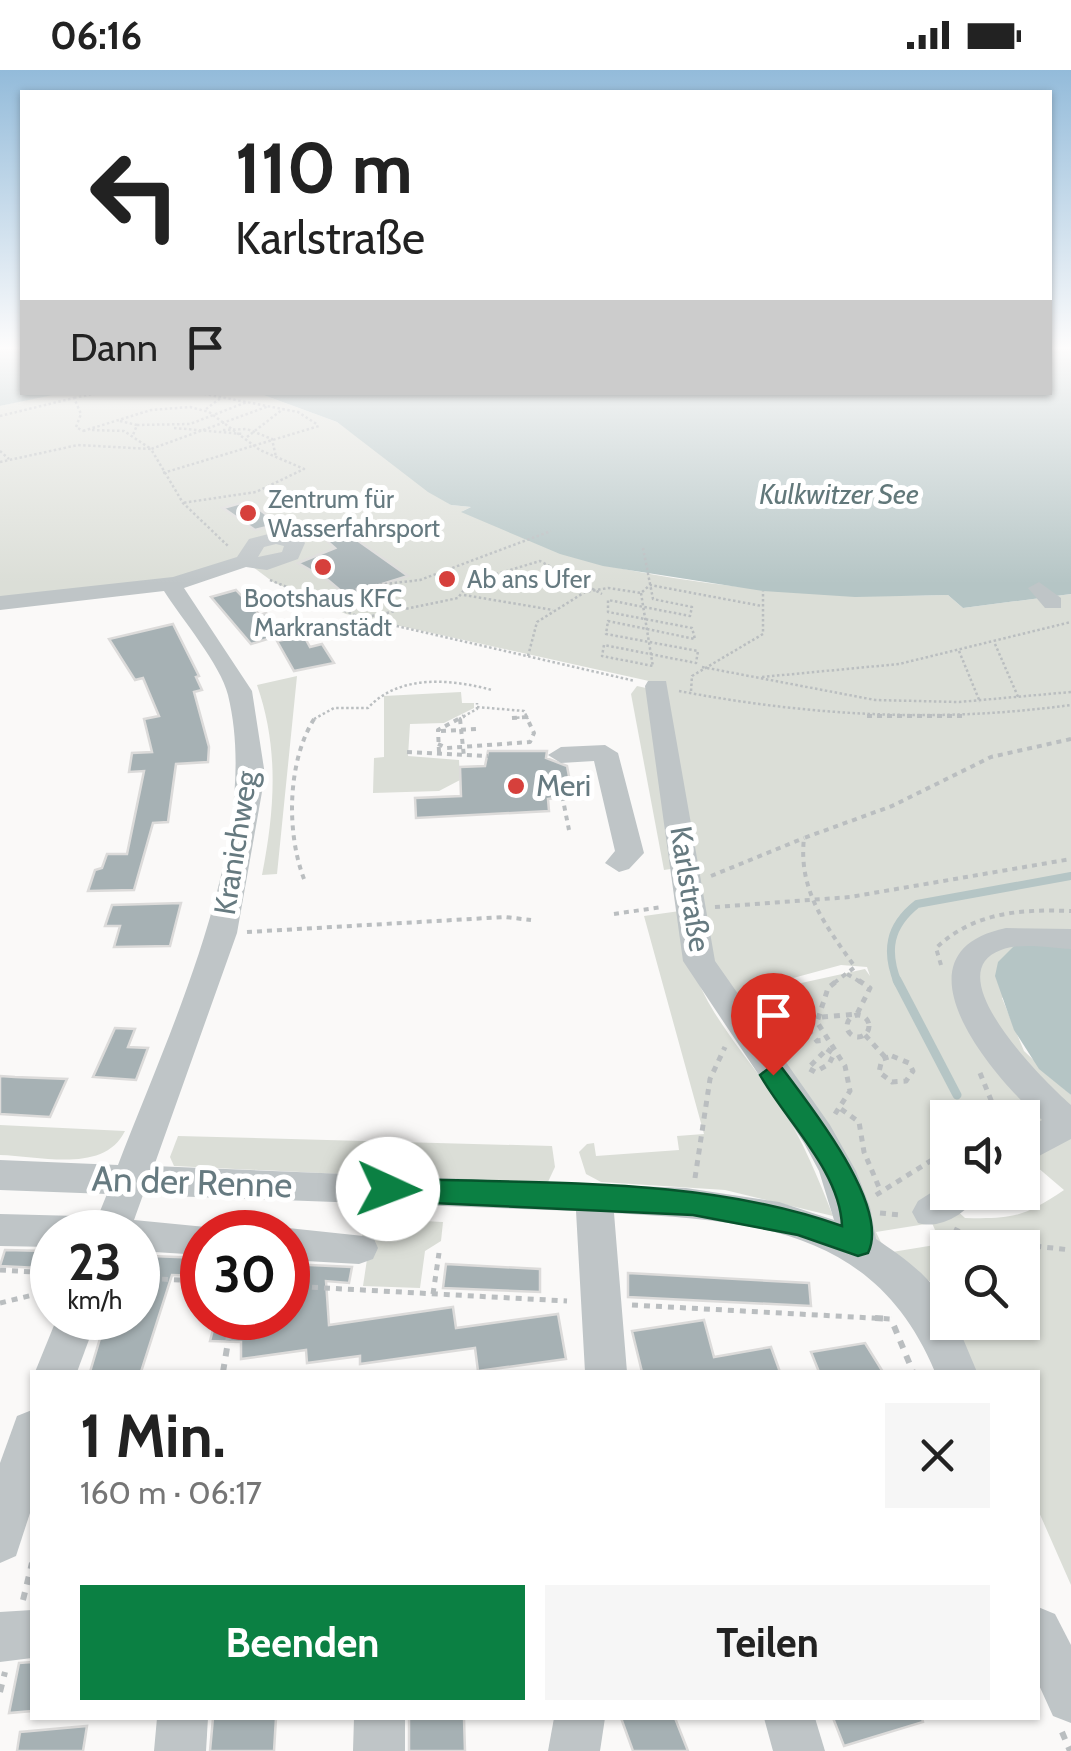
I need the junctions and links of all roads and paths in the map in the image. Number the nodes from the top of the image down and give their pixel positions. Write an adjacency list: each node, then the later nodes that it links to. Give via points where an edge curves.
1 (78, 427): 9 (path)
2 (96, 427): 9 (path)
3 (138, 427): 13 (path)
4 (179, 427): 10 (path)
5 (209, 427): 10 (path)
6 (261, 427): 12 (path)
7 (314, 427): 15 (path)
8 (236, 428): 11 (path); 12 (path); 14 (path)
9 (84, 431): 13 (path)
10 (202, 431): 11 (path); 17 (path)
11 (217, 431): 14 (path)
12 (256, 432): 14 (path); 15 (path)
13 (133, 435): 17 (path)
14 (246, 436): 16 (path)
15 (272, 439): 16 (path); 19 (path)
16 (256, 446): 19 (path); 22 (path, via 204,468)
17 (152, 449): 20 (path, via 78,445); 22 (path)
18 (0, 451): 20 (path)
19 (276, 457): 23 (path, via 304,469 256,492)
20 (8, 459): 21 (path)
21 (0, 462)
22 (163, 474): 23 (path)
23 (180, 503): 26 (path)
24 (551, 531): 34 (path, via 420,580)
25 (643, 548): 28 (path)
26 (245, 561): 27 (street); 34 (path)
27 (176, 583): 35 (street); 84 (street, Kranichweg, via 172,588 240,691 252,775)
28 (650, 586): 31 (path); 36 (path); 37 (path, via 653,600 692,607 690,616)
29 (588, 588): 31 (path); 32 (path, via 540,561 470,582); 33 (path); 38 (path)
30 (763, 592): 36 (path)
31 (640, 593): 37 (path)
32 (464, 594): 38 (path); 39 (path)
33 (602, 594)
34 (314, 602): 39 (path)
35 (0, 603)
36 (762, 606): 48 (path, via 763,634)
37 (643, 607): 40 (path); 40 (path, via 608,600 608,612)
38 (554, 611): 47 (path, via 537,622)
39 (362, 618): 47 (path)
40 (645, 619): 42 (path); 42 (path, via 692,628 694,639)
41 (1070, 622): 44 (path)
42 (646, 630): 43 (path); 43 (path, via 608,622 606,634)
43 (648, 642): 46 (path); 46 (path, via 698,651 696,663)
44 (995, 642): 45 (path); 54 (path)
45 (960, 650): 50 (path, via 899,664); 55 (path)
46 (651, 654): 49 (path); 49 (path, via 604,645 602,656)
47 (528, 656): 49 (path)
48 (702, 668): 50 (path); 53 (path, via 692,676)
49 (655, 676): 53 (path); 80 (street, Karlstraße)
50 (757, 678): 55 (path, via 847,697)
51 (492, 690): 79 (path, via 475,684 391,687 368,708 329,707 314,717 297,759 293,862)
52 (1071, 692): 54 (path)
53 (690, 693): 57 (path, via 910,720)
54 (1019, 699): 55 (path)
55 (980, 702)
56 (477, 705): 58 (path, via 518,708); 60 (path)
57 (1071, 705)
58 (528, 717): 59 (path); 66 (path, via 530,742)
59 (512, 718)
60 (460, 719): 62 (path); 63 (path)
61 (476, 729): 62 (path)
62 (461, 730): 63 (path); 66 (path)
63 (438, 731): 65 (path)
64 (1071, 740): 76 (path, via 990,757 892,806)
65 (438, 744): 66 (path); 68 (path)
66 (462, 746): 71 (path)
67 (407, 752): 68 (path)
68 (438, 752): 71 (path)
69 (488, 756): 71 (path)
70 (561, 756): 78 (street, via 605,753 630,854)
71 (464, 758)
72 (586, 779): 73 (path, via 589,793)
73 (562, 795): 74 (path); 75 (path)
74 (553, 796)
75 (569, 830)
76 (804, 838): 80 (path); 81 (path, via 799,862)
77 (1071, 858): 81 (path, via 899,894)
78 (619, 863)
79 (304, 879)
80 (691, 898): 81 (path); 82 (path); 87 (street, Karlstraße, via 699,961)
81 (811, 904): 86 (path, via 855,968)
82 (614, 914)
83 (531, 920): 84 (path)
84 (222, 933): 101 (street, Kranichweg)
85 (1071, 938): 96 (street, via 983,944 969,960 965,990 1006,1064)
86 (847, 974): 88 (path, via 828,988); 89 (path, via 870,988 857,1014)
87 (716, 993): 90 (street, Karlstraße); 92 (path, via 752,990 787,1006 817,1040)
88 (820, 1016): 89 (path); 92 (path)
89 (848, 1017): 91 (path, via 846,1030); 91 (path, via 871,1023)
90 (735, 1019): 97 (street, Karlstraße); 103 (path, via 710,1079)
91 (865, 1035): 94 (path)
92 (828, 1040): 93 (path)
93 (836, 1054): 93 (path, via 815,1072 808,1068 821,1051); 95 (path, via 850,1091)
94 (885, 1058): 94 (path, via 877,1065 883,1077 912,1077 909,1063)
95 (840, 1108): 97 (path); 107 (path, via 859,1122)
96 (1069, 1123): 98 (street)
97 (818, 1138): 107 (street, Karlstraße)
98 (1040, 1140)
99 (930, 1164): 107 (path)
100 (0, 1175): 101 (street, An der Renne)
101 (130, 1180): 102 (street, An der Renne); 105 (street, Kranichweg)
102 (594, 1196): 103 (street, An der Renne); 123 (street)
103 (693, 1203): 107 (street, An der Renne, via 800,1223)
104 (930, 1206): 107 (path)
105 (119, 1210)
106 (945, 1210): 112 (path, via 943,1224 978,1240)
107 (865, 1215): 124 (street, Karlstraße, via 932,1316)
108 (0, 1230): 109 (street)
109 (30, 1231)
110 (310, 1245): 111 (street)
111 (359, 1248)
112 (1071, 1250)
113 (439, 1252): 116 (path)
114 (0, 1270): 115 (path)
115 (30, 1272)
116 (432, 1294)
117 (30, 1296): 118 (path)
118 (0, 1303)
119 (68, 1340): 121 (street)
120 (228, 1340): 122 (path)
121 (57, 1370)
122 (222, 1370)
123 (606, 1370)
124 (955, 1370)
125 (30, 1437): 126 (street)
126 (0, 1540)
127 (30, 1634): 129 (street)
128 (1040, 1634): 130 (street)
129 (0, 1637)
130 (1071, 1698)
131 (183, 1720): 135 (street)
132 (380, 1720): 136 (street)
133 (580, 1720): 137 (street)
134 (790, 1720): 138 (street)
135 (180, 1751)
136 (380, 1751)
137 (574, 1751)
138 (798, 1751)

